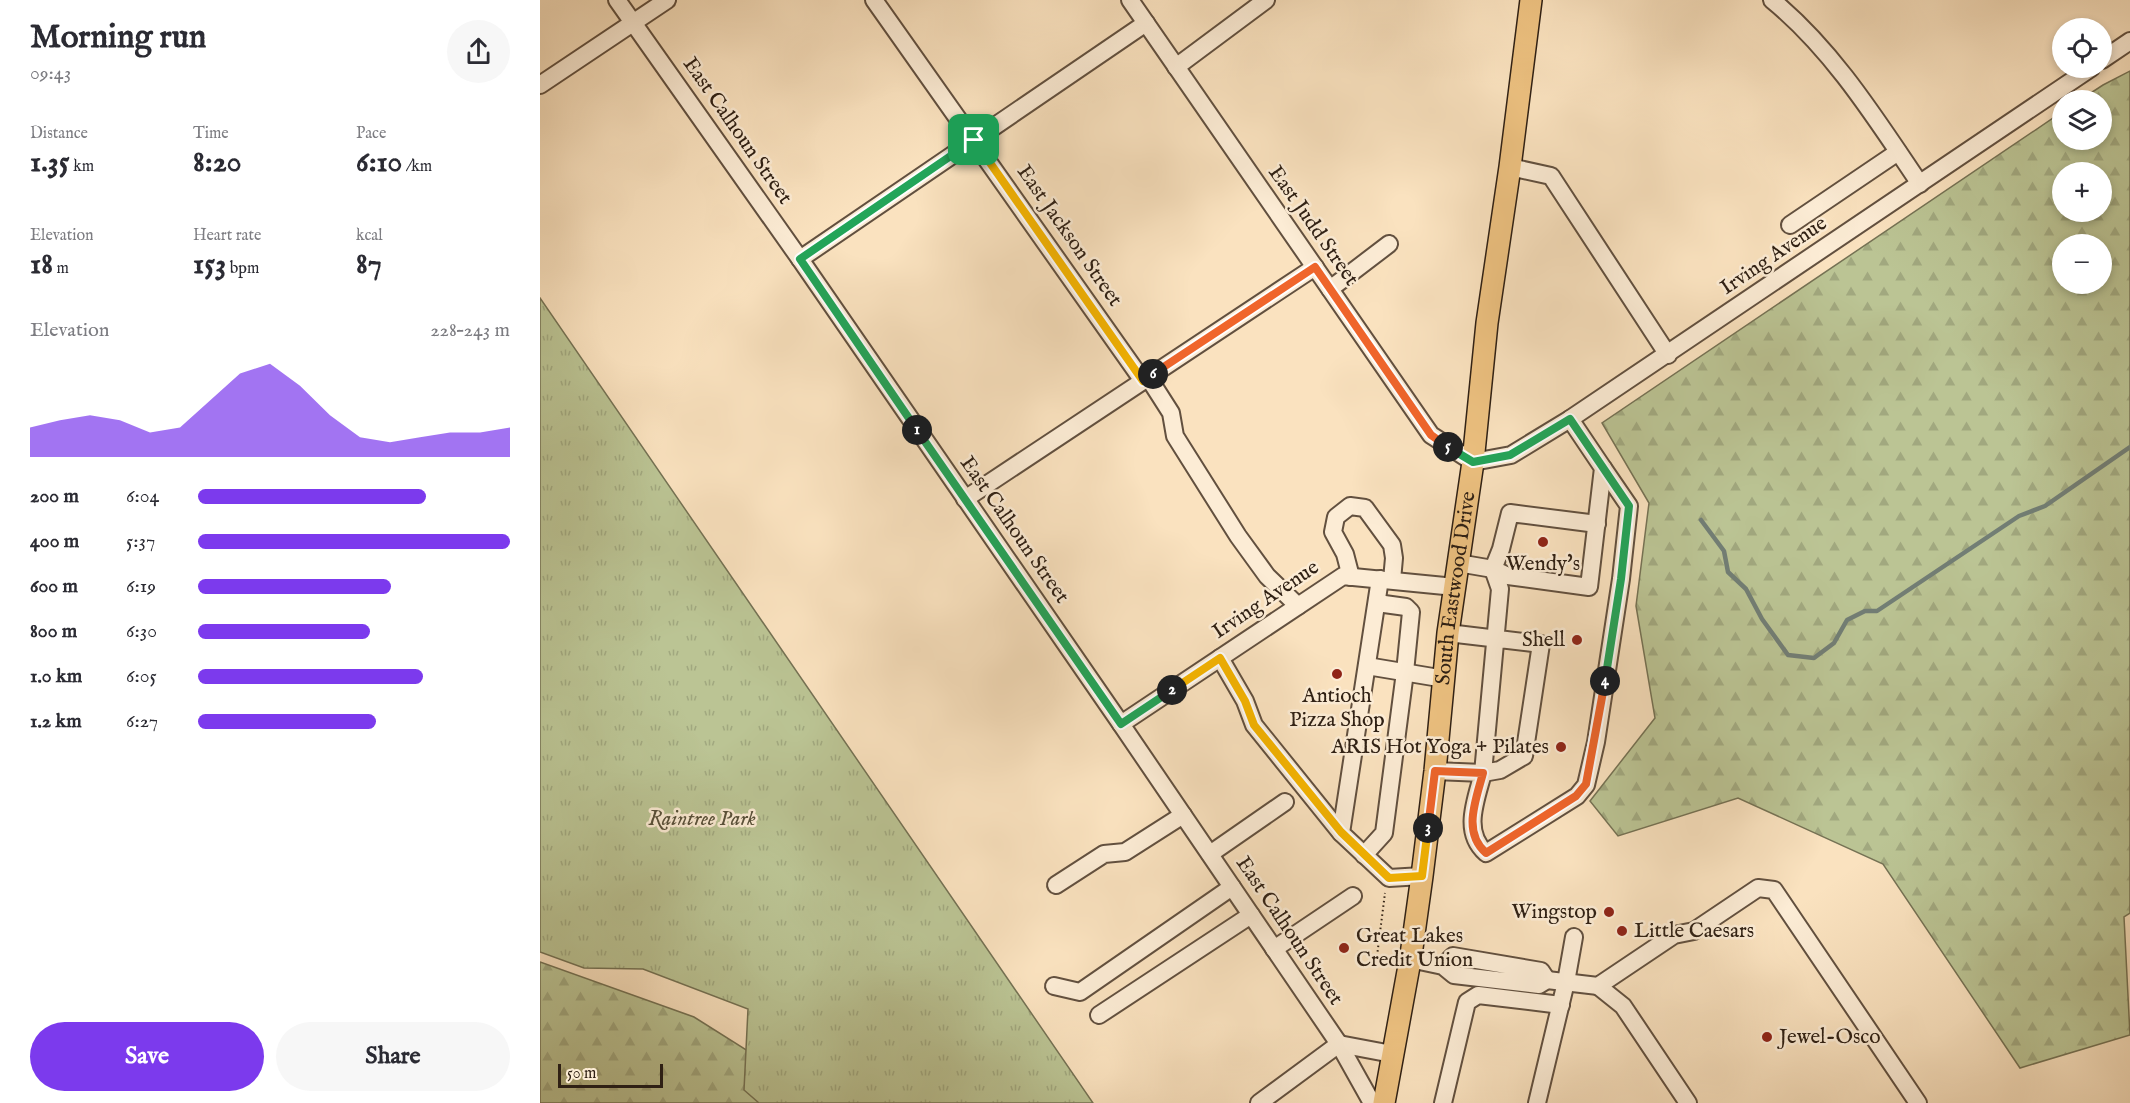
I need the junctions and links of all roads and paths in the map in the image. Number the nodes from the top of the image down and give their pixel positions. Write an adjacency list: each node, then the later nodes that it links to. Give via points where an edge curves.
1 (617, 0): 8 (street, East Calhoun Street)
2 (667, 0): 8 (street)
3 (874, 0): 15 (street, East Jackson Street)
4 (1130, 0): 9 (street, East Judd Street)
5 (1266, 0): 12 (street)
6 (1532, 0): 17 (main road, South Eastwood Drive)
7 (1772, 0): 16 (street, via 1814,40)
8 (633, 23): 14 (street); 21 (street, East Calhoun Street)
9 (1146, 23): 12 (street, East Judd Street); 15 (street)
10 (2130, 41): 11 (street)
11 (2112, 53)
12 (1176, 66): 22 (street, East Judd Street)
13 (2076, 78): 18 (street, Irving Avenue)
14 (540, 86)
15 (974, 140): 21 (street); 25 (street, East Jackson Street)
16 (1898, 152): 18 (street); 19 (street)
17 (1510, 167): 24 (street, via 1551,176); 27 (main road, South Eastwood Drive, via 1487,323)
18 (1920, 184): 24 (street, Irving Avenue)
19 (1790, 225)
20 (1389, 244): 23 (street)
21 (800, 259): 29 (street, East Calhoun Street)
22 (1315, 267): 23 (street, East Judd Street); 25 (street)
23 (1330, 289): 27 (street, East Judd Street, via 1431,435)
24 (1668, 355): 26 (street, Irving Avenue)
25 (1145, 379): 29 (street); 37 (street, East Jackson Street, via 1171,413 1175,436 1238,536 1267,576)
26 (1570, 419): 27 (street, Irving Avenue, via 1510,455); 28 (street)
27 (1473, 462): 31 (main road, South Eastwood Drive)
28 (1602, 474): 30 (street); 46 (street, via 1629,506 1596,742 1586,784 1576,796 1486,853 1477,845 1471,822)
29 (965, 499): 44 (street, East Calhoun Street)
30 (1596, 524): 32 (street, via 1510,513); 32 (street, via 1589,587 1508,576)
31 (1458, 563): 32 (street); 35 (main road, South Eastwood Drive)
32 (1493, 569): 39 (street, via 1500,590)
33 (1352, 577): 34 (street, Irving Avenue); 34 (street, via 1333,532 1336,517 1350,506 1365,508 1392,545 1394,558); 37 (street, Irving Avenue, via 1343,576)
34 (1386, 579): 35 (street, Irving Avenue); 36 (street)
35 (1455, 587): 38 (main road, South Eastwood Drive)
36 (1377, 603): 41 (street); 42 (street, via 1406,607 1411,612)
37 (1298, 606): 40 (street, Irving Avenue)
38 (1448, 633): 39 (street); 43 (main road, South Eastwood Drive)
39 (1495, 638): 46 (street); 46 (street, via 1541,644 1524,756 1500,770)
40 (1220, 658): 44 (street, Irving Avenue); 49 (street, via 1254,725)
41 (1367, 666): 42 (street); 49 (street)
42 (1405, 672): 43 (street); 51 (street, via 1384,833)
43 (1444, 679): 45 (main road, South Eastwood Drive)
44 (1121, 724): 48 (street, East Calhoun Street)
45 (1435, 771): 46 (street); 53 (main road, South Eastwood Drive)
46 (1483, 773)
47 (1285, 802): 50 (street)
48 (1183, 815): 50 (street, East Calhoun Street); 54 (street, via 1125,852 1104,854)
49 (1341, 832): 51 (street)
50 (1210, 854): 55 (street, East Calhoun Street)
51 (1364, 855): 52 (street)
52 (1387, 876): 53 (street); 60 (path)
53 (1422, 876): 61 (main road, South Eastwood Drive)
54 (1056, 885)
55 (1232, 887): 57 (street, East Calhoun Street); 63 (street, via 1080,992)
56 (1353, 896): 59 (street)
57 (1251, 915): 59 (street, East Calhoun Street); 66 (street)
58 (1574, 937): 62 (street)
59 (1274, 949): 67 (street, East Calhoun Street)
60 (1377, 956)
61 (1410, 959): 62 (street, via 1443,966 1454,975 1539,986 1547,980); 68 (main road, South Eastwood Drive)
62 (1566, 982): 64 (street); 65 (street)
63 (1054, 986)
64 (1598, 986): 74 (street, via 1623,1006); 75 (street, via 1674,935 1694,931 1758,888 1774,890)
65 (1561, 1005): 72 (street, via 1478,995 1467,1002); 73 (street)
66 (1099, 1015)
67 (1339, 1044): 68 (street); 69 (street); 70 (street, East Calhoun Street)
68 (1392, 1054): 71 (main road, South Eastwood Drive)
69 (1259, 1103)
70 (1372, 1103)
71 (1384, 1103)
72 (1443, 1103)
73 (1537, 1103)
74 (1688, 1103)
75 (1918, 1103)

